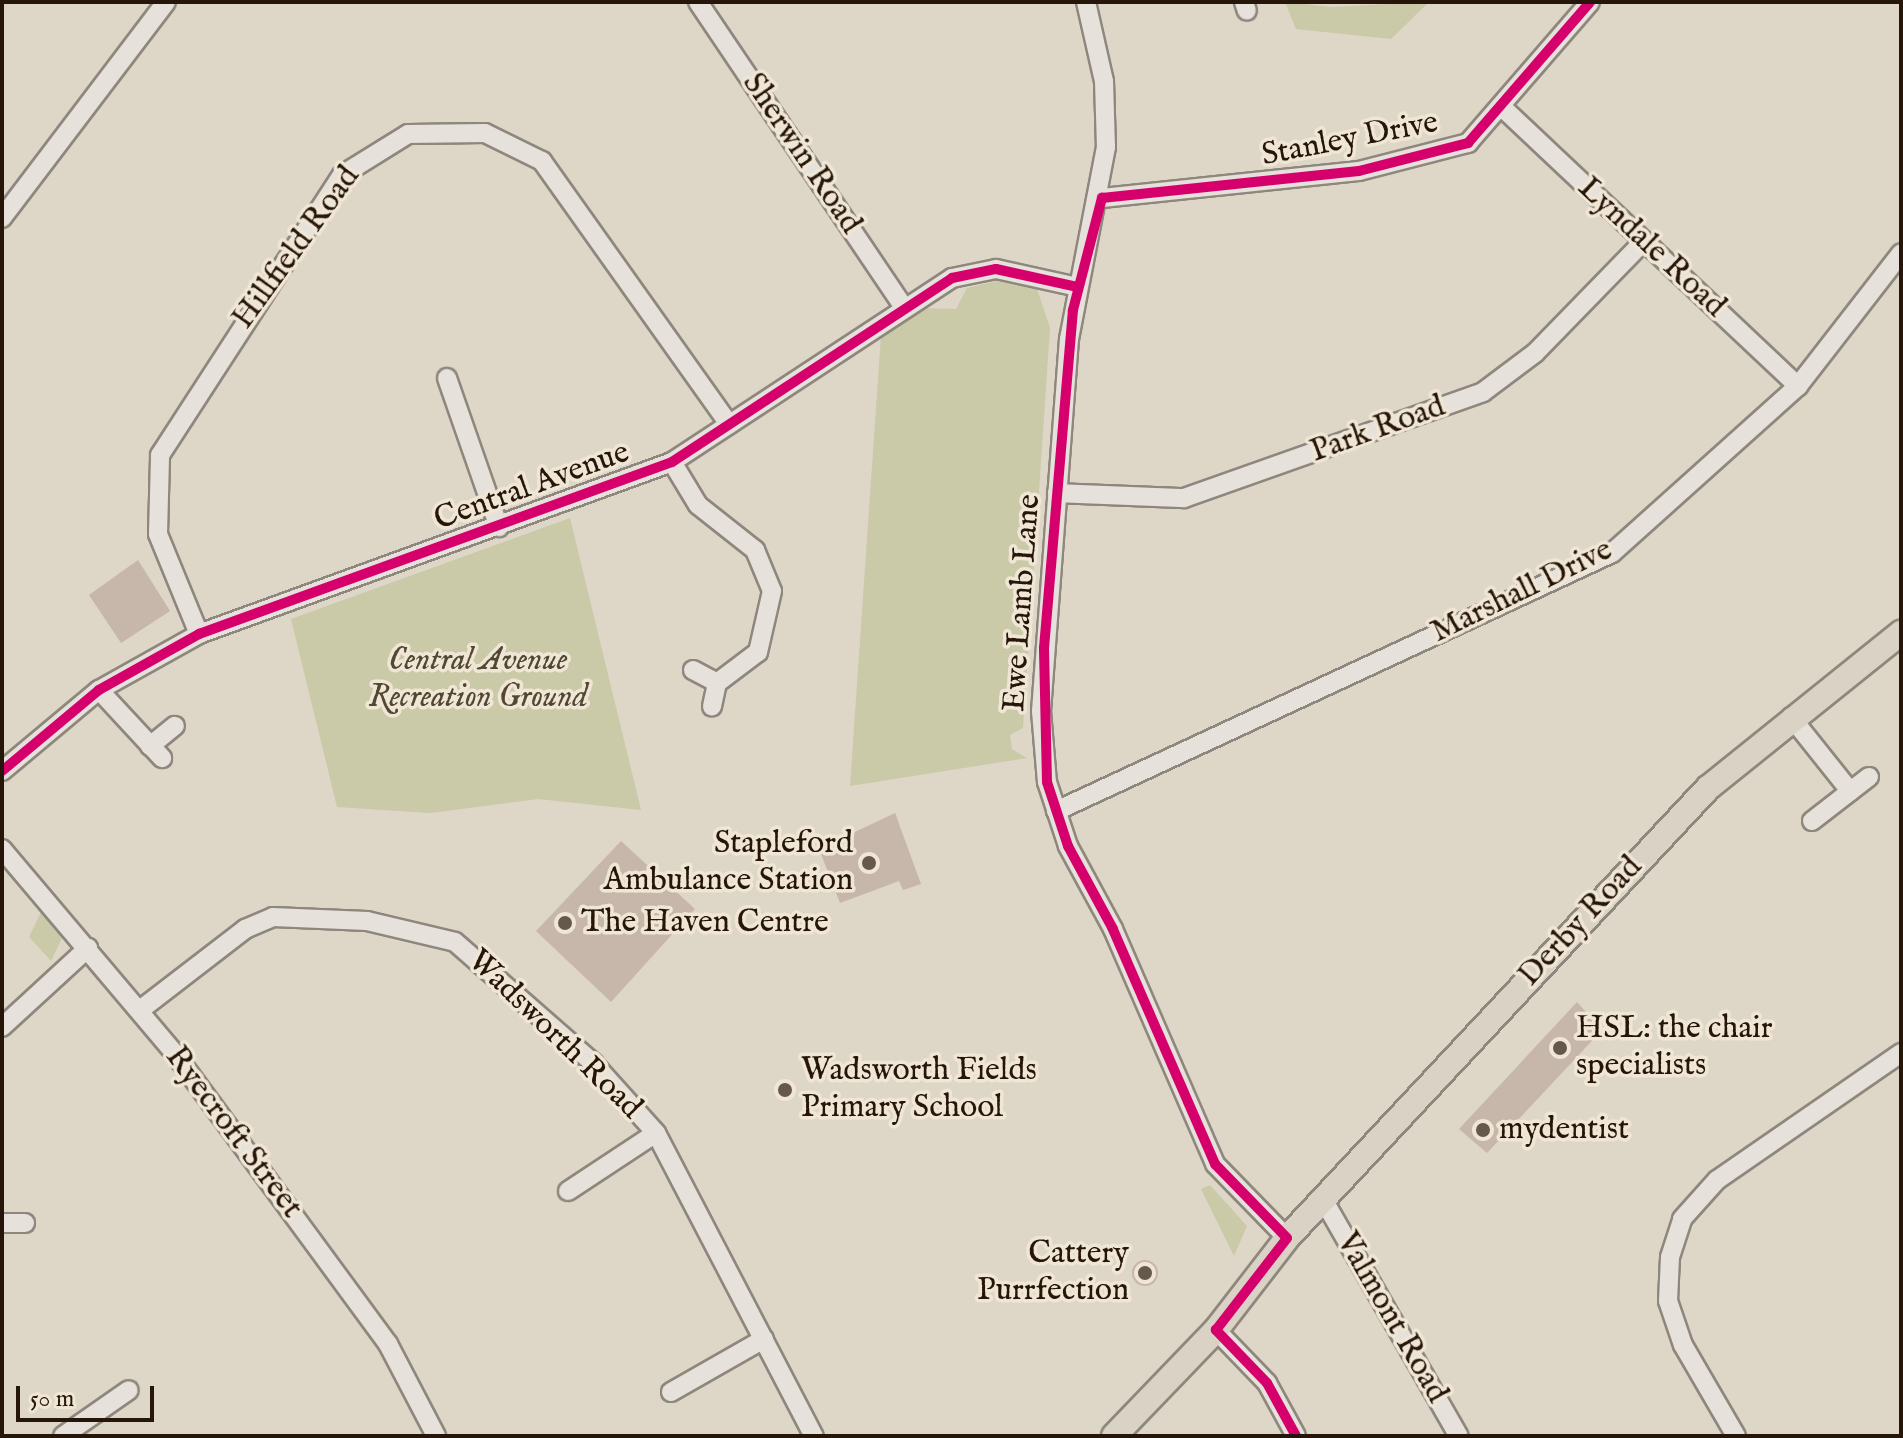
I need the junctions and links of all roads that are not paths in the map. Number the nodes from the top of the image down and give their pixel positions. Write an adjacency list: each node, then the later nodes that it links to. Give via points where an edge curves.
1 (166, 2): 7 (street)
2 (698, 2): 11 (street, Sherwin Road)
3 (1086, 2): 6 (street, Ewe Lamb Lane, via 1107,111)
4 (1590, 2): 5 (street, Stanley Drive)
5 (1504, 109): 6 (street, Stanley Drive, via 1468,143 1359,171); 8 (street, Lyndale Road)
6 (1102, 198): 10 (street, Ewe Lamb Lane)
7 (2, 218)
8 (1644, 241): 13 (street, Lyndale Road); 16 (street, Park Road, via 1535,353 1483,392 1184,498)
9 (1901, 253): 13 (street, Marshall Drive)
10 (1078, 287): 11 (street, Central Avenue, via 996,269 952,278); 16 (street, Ewe Lamb Lane)
11 (903, 306): 14 (street, Central Avenue)
12 (447, 378): 17 (street)
13 (1798, 386): 29 (street, Marshall Drive, via 1612,553)
14 (729, 424): 15 (street, Central Avenue); 19 (street, Hillfield Road, via 542,161 485,133 408,134 342,175 160,455 158,534)
15 (672, 462): 17 (street, Central Avenue); 21 (street, via 698,505 739,533 768,574 771,608 758,652)
16 (1057, 493): 29 (street, Ewe Lamb Lane, via 1041,725)
17 (499, 527): 19 (street, Central Avenue)
18 (1901, 633): 24 (main road, Derby Road)
19 (199, 634): 22 (street, Central Avenue)
20 (693, 670): 21 (street)
21 (717, 683): 23 (street)
22 (99, 690): 25 (street, via 156,752); 26 (street, Central Avenue)
23 (712, 706)
24 (1791, 717): 28 (street); 38 (main road, Derby Road, via 1708,788)
25 (175, 726)
26 (2, 771)
27 (1869, 777): 28 (street)
28 (1850, 791): 30 (street)
29 (1056, 811): 41 (street, Ewe Lamb Lane, via 1215,1164)
30 (1812, 821)
31 (2, 849): 32 (street, Ryecroft Street)
32 (88, 948): 33 (street, Ryecroft Street); 34 (street)
33 (140, 1010): 36 (street, Wadsworth Road, via 245,929 273,917 367,921 434,933 492,971); 47 (street, Ryecroft Street, via 388,1344)
34 (2, 1027)
35 (1901, 1053): 52 (street, via 1717,1180 1682,1219 1670,1257 1668,1301 1683,1345)
36 (656, 1133): 37 (street); 43 (street, Wadsworth Road)
37 (568, 1191)
38 (1323, 1199): 41 (main road, Derby Road); 51 (street, Valmont Road)
39 (2, 1223): 40 (street)
40 (25, 1223)
41 (1287, 1238): 42 (main road, Derby Road)
42 (1216, 1330): 49 (main road, Derby Road); 50 (street, via 1267,1383)
43 (764, 1339): 45 (street); 48 (street, Wadsworth Road)
44 (129, 1390): 46 (street)
45 (671, 1392)
46 (63, 1436)
47 (436, 1436)
48 (814, 1436)
49 (1114, 1436)
50 (1296, 1436)
51 (1459, 1436)
52 (1736, 1436)

